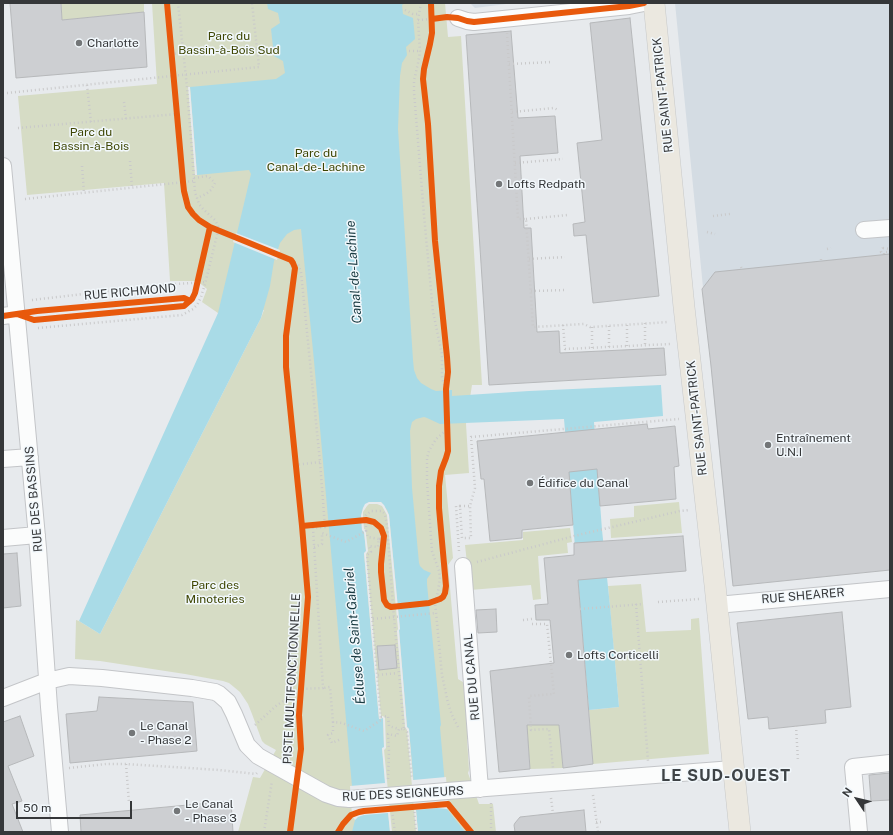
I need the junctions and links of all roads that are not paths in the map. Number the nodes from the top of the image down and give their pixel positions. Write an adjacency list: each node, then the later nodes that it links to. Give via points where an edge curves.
1 (644, 3): 3 (street, via 474,22)
2 (654, 3): 14 (main road, RUE SAINT-PATRICK, via 684,306)
3 (452, 18)
4 (3, 166): 7 (street, RUE DES BASSINS)
5 (890, 228): 6 (street)
6 (864, 230)
7 (10, 315): 8 (street, RUE DES BASSINS)
8 (30, 457): 9 (street); 10 (street, RUE DES BASSINS)
9 (3, 459)
10 (37, 535): 11 (street); 15 (street, RUE DES BASSINS)
11 (3, 538)
12 (463, 566): 19 (street, RUE DU CANAL)
13 (890, 588): 14 (street, RUE SHEARER)
14 (708, 602): 18 (main road, RUE SAINT-PATRICK)
15 (47, 681): 16 (street, RUE DES SEIGNEURS); 19 (street, RUE DES SEIGNEURS, bridge, via 74,676 215,692 228,702 247,745 258,756 326,794 338,798); 20 (street, RUE DES BASSINS)
16 (3, 698)
17 (890, 763): 22 (street, via 853,767)
18 (733, 769): 19 (street, RUE DES SEIGNEURS); 21 (main road, RUE SAINT-PATRICK)
19 (480, 789)
20 (60, 832)
21 (740, 832)
22 (859, 832)

